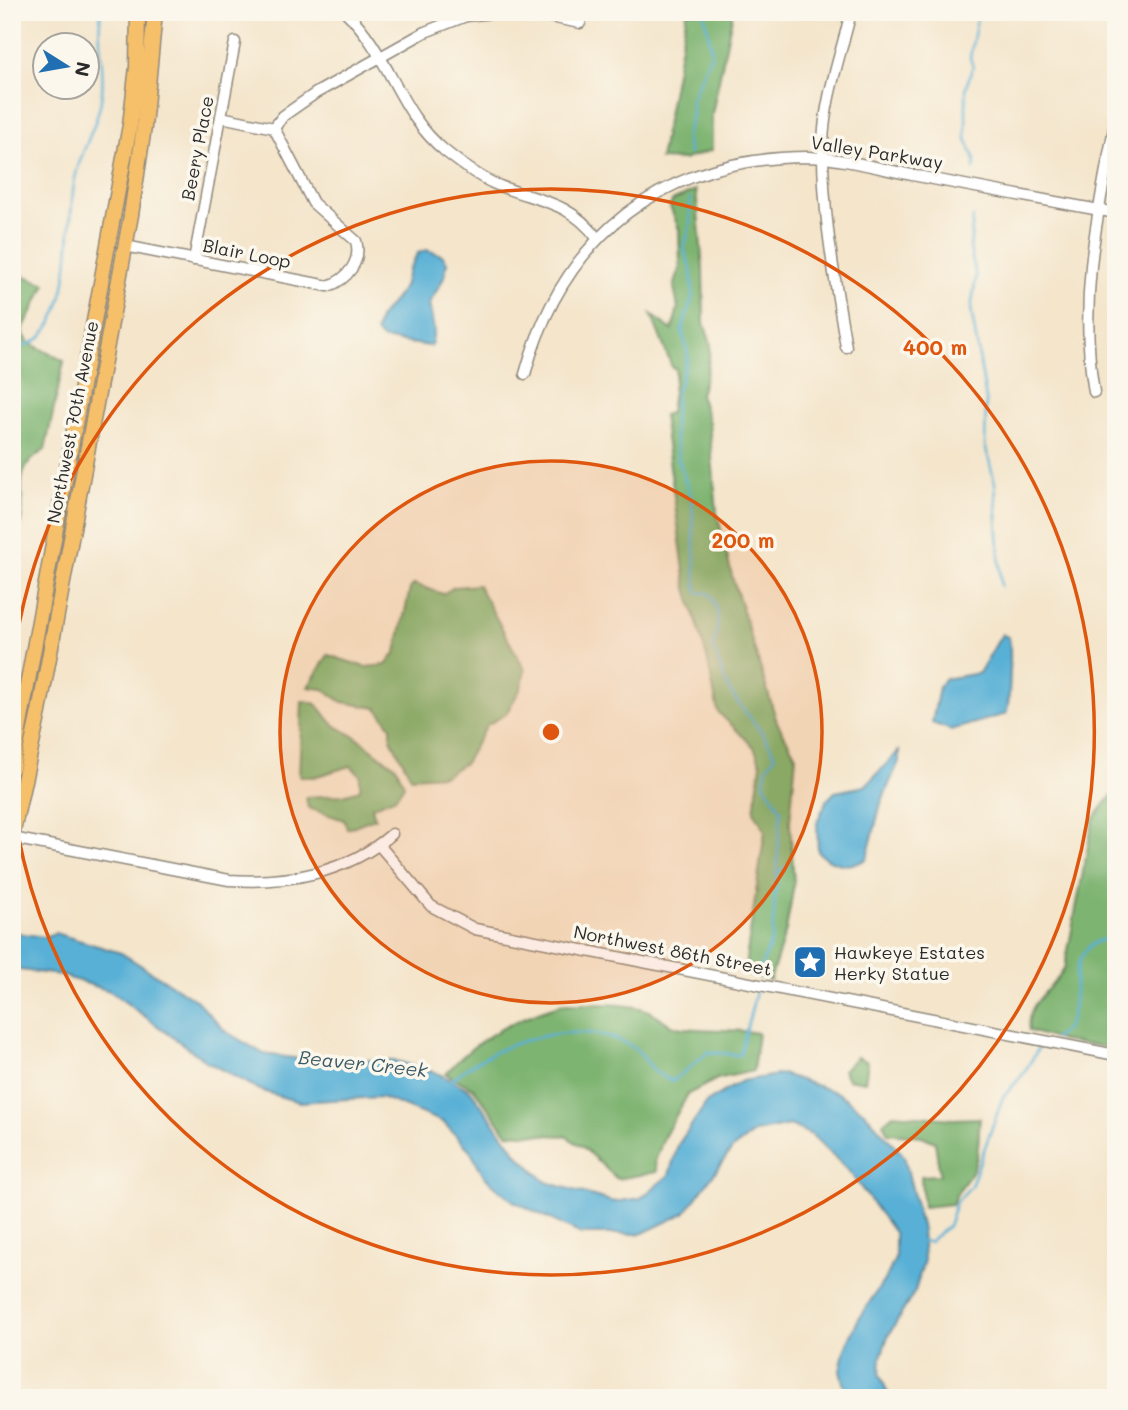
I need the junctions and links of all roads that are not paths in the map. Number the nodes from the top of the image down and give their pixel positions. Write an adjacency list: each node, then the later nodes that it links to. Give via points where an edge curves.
1 (138, 12): 22 (main road, Northwest 70th Avenue, via 130,125)
2 (155, 12): 17 (main road, Northwest 70th Avenue, via 140,157)
3 (346, 12): 9 (street)
4 (501, 12): 9 (street, via 447,21)
5 (525, 12): 7 (street)
6 (851, 12): 13 (street, via 825,124)
7 (582, 18)
8 (235, 43): 10 (street, Beery Place)
9 (383, 57): 12 (street, via 316,93); 16 (street, via 410,113 442,149 495,184 540,197 578,217)
10 (221, 117): 12 (street); 18 (street, Beery Place)
11 (1116, 118): 14 (street)
12 (274, 128): 18 (street, Blair Loop, via 313,203 356,241 359,250 354,265 338,283 328,286)
13 (824, 159): 14 (street, Valley Parkway); 16 (street, Valley Parkway, via 768,159 703,171 656,192); 19 (street, via 827,229)
14 (1100, 210): 15 (street, Valley Parkway); 21 (street, via 1086,304)
15 (1116, 214)
16 (597, 238): 20 (street, Valley Parkway, via 546,311)
17 (125, 246): 18 (street, Blair Loop); 23 (main road, Northwest 70th Avenue)
18 (194, 260)
19 (846, 347)
20 (525, 374)
21 (1094, 391)
22 (74, 426): 23 (street); 24 (main road, Northwest 70th Avenue)
23 (90, 429): 26 (main road, Northwest 70th Avenue)
24 (12, 768)
25 (392, 834): 27 (street)
26 (12, 837): 27 (street, via 217,878 263,882 314,874)
27 (379, 845): 28 (street, Northwest 86th Street, via 430,906 475,929)
28 (1116, 1055)

